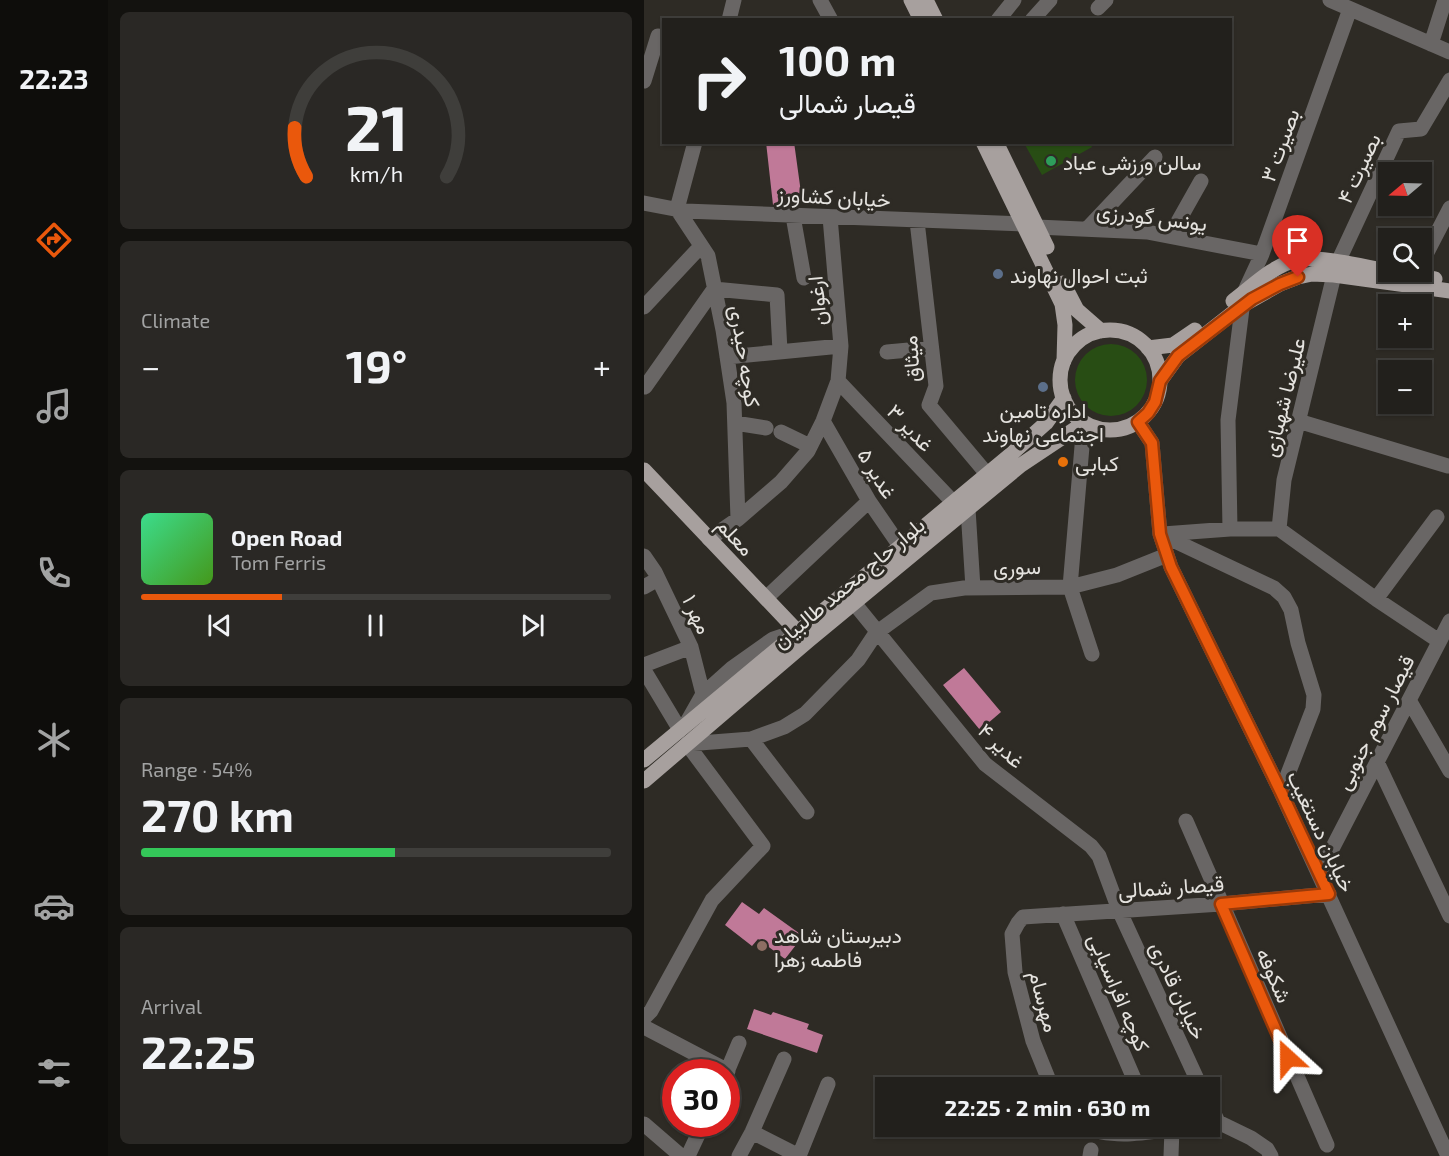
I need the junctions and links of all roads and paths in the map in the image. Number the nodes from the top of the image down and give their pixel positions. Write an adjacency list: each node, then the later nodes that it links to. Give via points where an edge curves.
1 (734, 0): 10 (street)
2 (820, 0): 11 (street)
3 (911, 0): 12 (main road)
4 (926, 0): 13 (main road)
5 (1014, 0): 14 (street)
6 (1050, 0): 15 (street)
7 (1330, 0): 9 (street)
8 (1445, 0): 17 (street)
9 (1359, 7): 17 (street); 38 (street, بصیرت ۳)
10 (730, 18)
11 (830, 18)
12 (920, 18)
13 (935, 18)
14 (1000, 18)
15 (1033, 18)
16 (658, 36): 18 (street)
17 (1431, 44): 19 (street)
18 (649, 50): 21 (street)
19 (1450, 52)
20 (1450, 80): 39 (street, بصیرت ۴, via 1421,129 1399,131)
21 (644, 81)
22 (694, 144): 29 (street)
23 (984, 144): 33 (main road)
24 (997, 144): 33 (main road)
25 (1155, 157): 34 (street)
26 (1201, 181): 35 (street)
27 (644, 203): 29 (street, خیابان کشاورز)
28 (1450, 208): 36 (street)
29 (677, 209): 30 (street, خیابان کشاورز); 37 (street, کوچه حیدری)
30 (793, 216): 31 (street, خیابان کشاورز); 42 (street)
31 (830, 218): 32 (street, خیابان کشاورز); 49 (street, ارغوان)
32 (917, 221): 33 (street, خیابان کشاورز); 50 (street, میثاق)
33 (1030, 225): 34 (street, یونس گودرزی); 48 (main road, via 1077,310); 55 (main road, via 1062,304)
34 (1086, 229): 35 (street, یونس گودرزی)
35 (1170, 236): 38 (street, یونس گودرزی)
36 (1432, 243)
37 (701, 246): 44 (street, کوچه حیدری, via 708,256); 47 (street)
38 (1262, 254): 46 (street, بصیرت ۳)
39 (1336, 268): 40 (main road); 45 (main road); 46 (main road, via 1309,259 1295,260 1276,269); 61 (street, علیرضا شهبازی)
40 (1378, 270)
41 (1432, 275): 43 (main road)
42 (804, 278)
43 (1450, 282)
44 (714, 289): 52 (street, via 777,295); 54 (street, کوچه حیدری); 58 (street)
45 (1450, 291)
46 (1243, 299): 51 (main road, via 1173,345); 57 (main road, via 1178,356); 76 (street, بصیرت ۳, via 1228,420)
47 (644, 307)
48 (1102, 331): 51 (main road, via 1129,334); 55 (main road, via 1072,347)
49 (841, 346): 52 (street); 56 (street, ارغوان)
50 (931, 348): 53 (street); 70 (street, میثاق, via 936,386 929,405)
51 (1148, 348): 57 (main road)
52 (780, 351): 54 (street)
53 (887, 352)
54 (727, 357): 63 (street, کوچه حیدری)
55 (1064, 362): 59 (main road)
56 (838, 381): 60 (street, ارغوان); 72 (street, غدیر ۳)
57 (1160, 381): 62 (main road, via 1155,402)
58 (645, 387)
59 (1064, 398): 64 (main road); 70 (main road, بلوار حاج محمد طالبیان, via 1046,423)
60 (823, 421): 67 (street, ارغوان); 71 (street, غدیر ۵)
61 (1298, 421): 68 (street); 77 (street, علیرضا شهبازی, via 1284,480)
62 (1138, 422): 64 (main road, via 1111,430); 78 (street, خیابان دستغیب, via 1152,443)
63 (735, 423): 65 (street); 75 (street, کوچه حیدری)
64 (1084, 423): 73 (main road, بلوار حاج محمد طالبیان, via 1021,465); 85 (street)
65 (766, 428)
66 (781, 432): 67 (street)
67 (810, 447): 75 (street, ارغوان, via 781,482)
68 (1448, 466)
69 (644, 470): 79 (main road, معلم)
70 (987, 474): 72 (main road, بلوار حاج محمد طالبیان)
71 (869, 501): 80 (street, غدیر ۵); 87 (street)
72 (953, 502): 80 (main road, بلوار حاج محمد طالبیان)
73 (968, 509): 86 (street); 89 (main road, بلوار حاج محمد طالبیان)
74 (1437, 517): 88 (street)
75 (738, 519): 79 (street, ارغوان)
76 (1230, 529): 77 (street); 78 (street)
77 (1279, 530): 88 (street)
78 (1160, 534): 82 (street, خیابان دستغیب); 109 (street, via 1274,588 1291,610 1314,694 1313,709)
79 (709, 539): 87 (main road, معلم)
80 (900, 546): 91 (main road, بلوار حاج محمد طالبیان)
81 (644, 555): 83 (street, مهر ۱)
82 (1167, 555): 85 (street, سوری, via 1117,575); 109 (street, خیابان دستغیب)
83 (658, 579): 84 (street); 94 (street, مهر ۱)
84 (644, 587)
85 (1070, 587): 86 (street, سوری); 95 (street)
86 (973, 588): 92 (street, سوری, via 931,593)
87 (766, 598): 91 (main road, معلم)
88 (1376, 599): 93 (street)
89 (854, 603): 92 (street, غدیر ۴); 104 (main road, بلوار حاج محمد طالبیان)
90 (1450, 621): 93 (street, قیصار سوم جنوبی)
91 (797, 631): 98 (street, via 773,639); 102 (main road, بلوار حاج محمد طالبیان)
92 (876, 633): 103 (street, via 858,660 805,714); 115 (street, غدیر ۴, via 985,764 1099,855)
93 (1439, 641): 101 (street, قیصار سوم جنوبی)
94 (690, 647): 96 (street); 98 (street, مهر ۱)
95 (1092, 654)
96 (644, 664)
97 (644, 670): 99 (street)
98 (703, 694): 102 (street)
99 (660, 696): 100 (street); 102 (street)
100 (644, 698)
101 (1409, 700): 106 (street, قیصار سوم جنوبی); 107 (street)
102 (683, 727): 105 (main road, بلوار حاج محمد طالبیان)
103 (751, 739): 104 (street); 110 (street)
104 (687, 744): 108 (main road, بلوار حاج محمد طالبیان); 119 (street, via 763,846 712,900 652,1011)
105 (645, 759)
106 (1377, 762): 112 (street, قیصار سوم جنوبی); 117 (street)
107 (1450, 771)
108 (644, 781)
109 (1281, 792): 112 (street, خیابان دستغیب)
110 (807, 812)
111 (1186, 821): 114 (street, شکوفه)
112 (1319, 874): 113 (street, خیابان دستغیب)
113 (1329, 894): 114 (street, قیصار شمالی); 141 (street, خیابان دستغیب)
114 (1221, 904): 115 (street, قیصار شمالی); 134 (street, شکوفه)
115 (1119, 910): 116 (street, قیصار شمالی); 127 (street, خیابان قادری)
116 (1063, 914): 118 (street, قیصار شمالی, via 1024,917); 126 (street, کوچه افراسیابی)
117 (1450, 916)
118 (1018, 923): 125 (street, مهرسام, via 1012,934 1014,972)
119 (644, 1018)
120 (644, 1027): 122 (street)
121 (739, 1043): 123 (street)
122 (703, 1059)
123 (732, 1059)
124 (784, 1059): 131 (street)
125 (1048, 1077)
126 (1133, 1077)
127 (1196, 1077)
128 (828, 1084): 138 (street)
129 (644, 1124): 135 (street)
130 (1220, 1126): 140 (street, via 1251,1138)
131 (752, 1132): 137 (street); 138 (street)
132 (697, 1137): 136 (street)
133 (1164, 1137): 139 (street)
134 (1327, 1145)
135 (681, 1156)
136 (688, 1156)
137 (739, 1156)
138 (799, 1156)
139 (1171, 1156)
140 (1271, 1156)
141 (1448, 1156)

